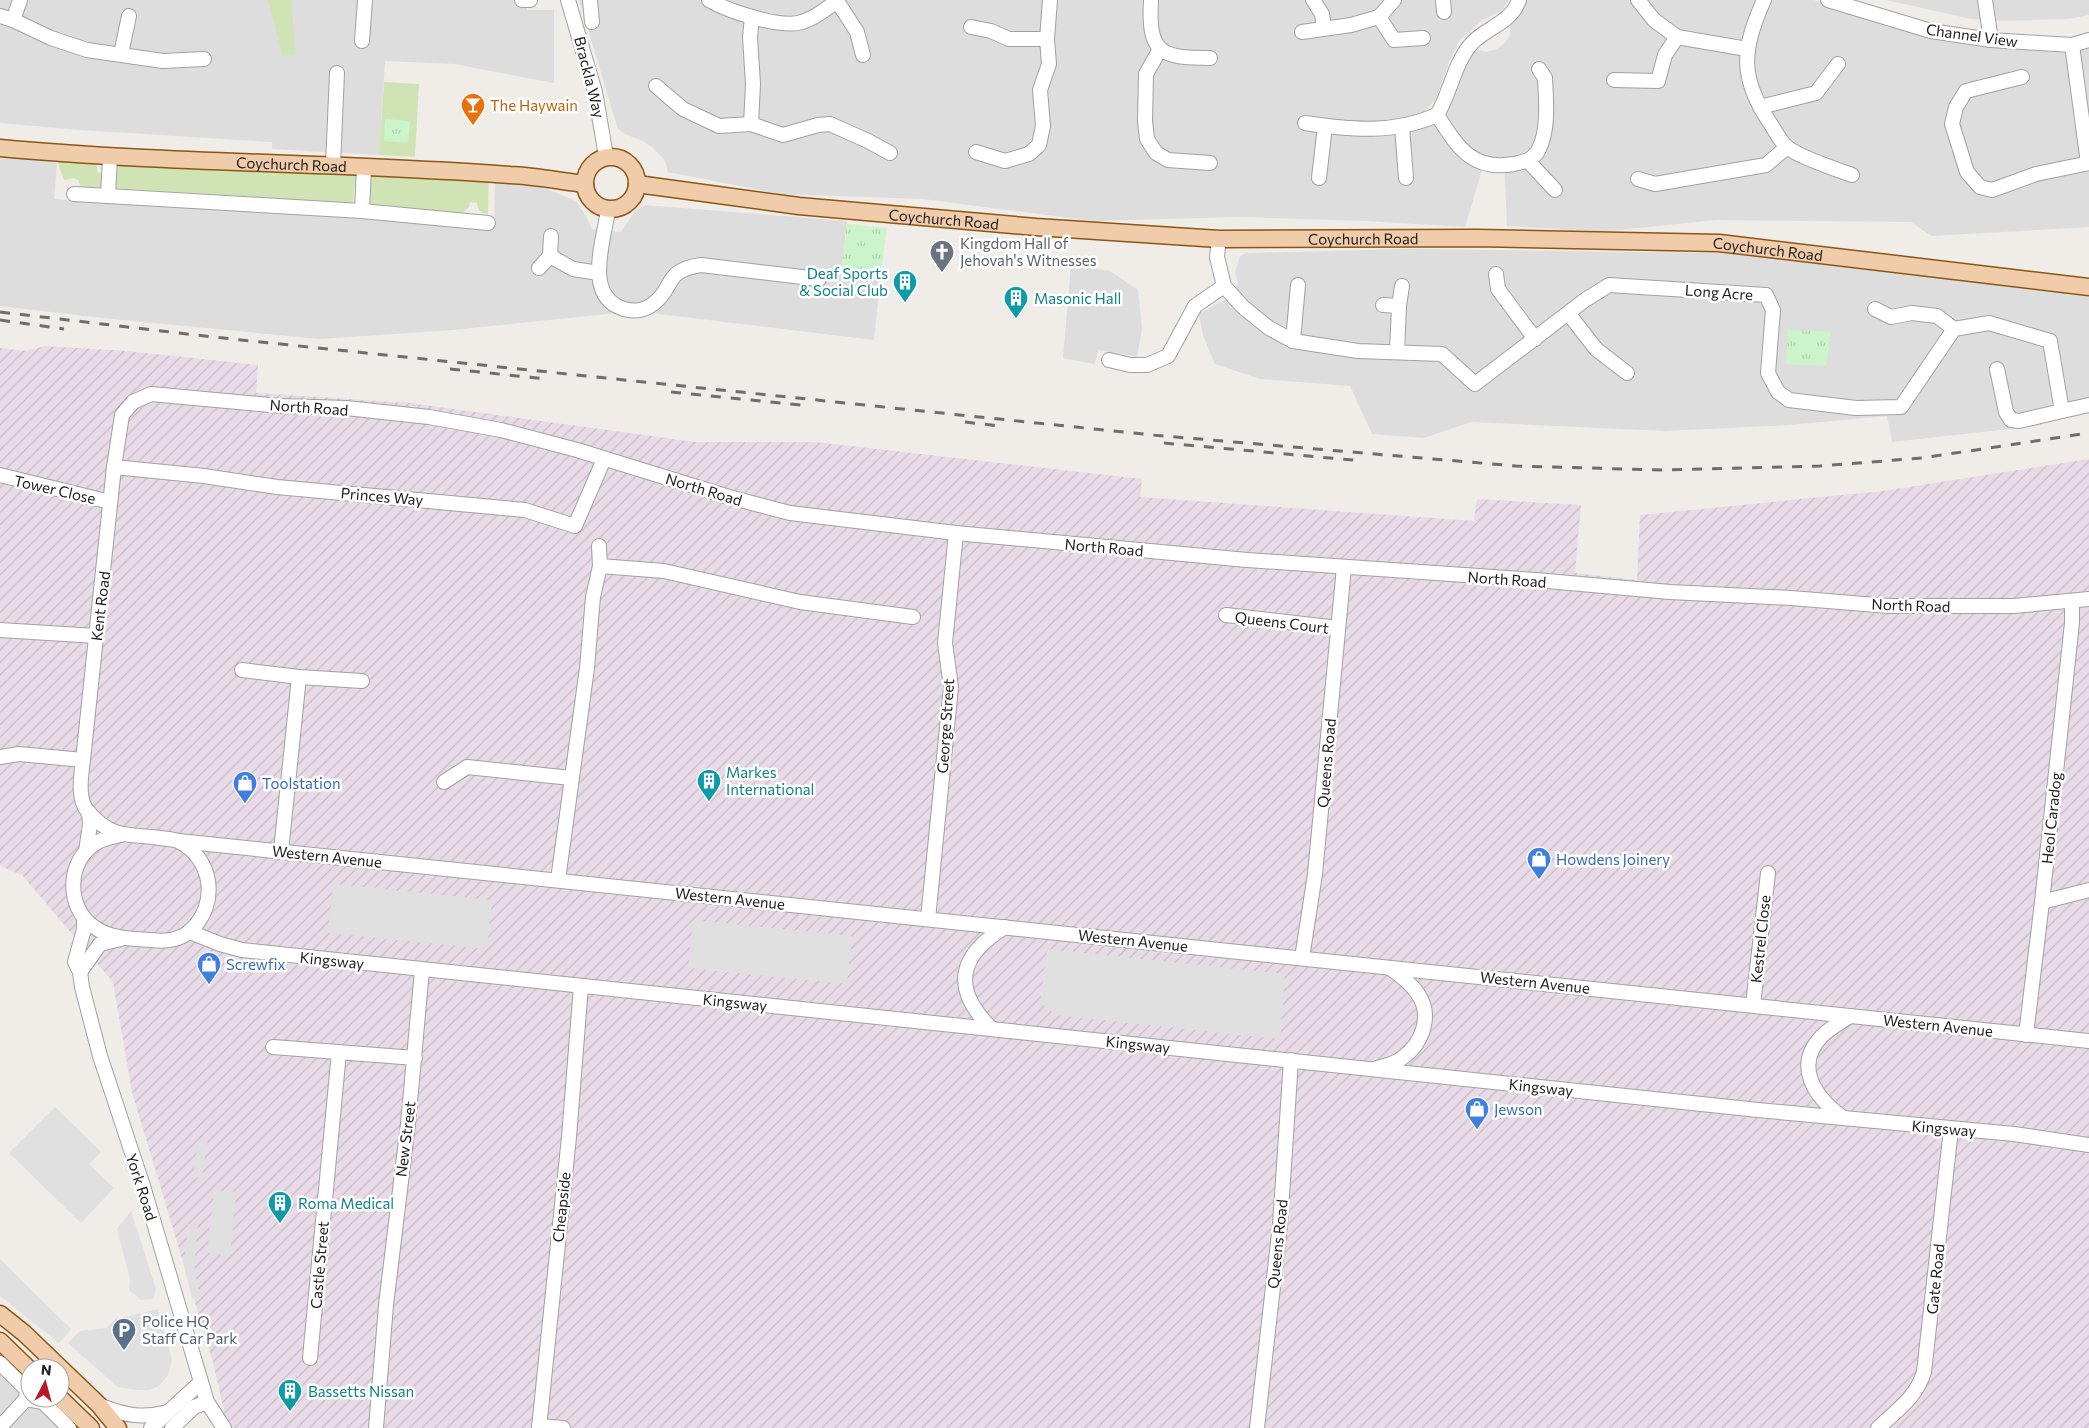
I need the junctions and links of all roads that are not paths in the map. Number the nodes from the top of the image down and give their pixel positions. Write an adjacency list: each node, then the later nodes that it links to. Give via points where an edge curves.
1 (20, 0): 21 (street)
2 (366, 0): 31 (street)
3 (522, 0): 4 (street)
4 (530, 0)
5 (568, 0): 55 (street, Brackla Way, via 596,92)
6 (590, 0): 22 (street)
7 (709, 0): 19 (street, via 724,9)
8 (838, 0): 19 (street, via 801,23); 36 (street, via 857,32)
9 (1050, 0): 28 (street)
10 (1151, 0): 33 (street, via 1150,27)
11 (1314, 0): 24 (street, via 1322,14)
12 (1394, 0): 20 (street)
13 (1519, 0): 46 (street, via 1501,23 1474,40 1465,52)
14 (1764, 0): 34 (street)
15 (1828, 0): 29 (street, Channel View, via 1931,31)
16 (1985, 0): 29 (street)
17 (1641, 1): 26 (street, via 1654,20)
18 (129, 16): 35 (street)
19 (752, 17): 48 (street)
20 (1378, 17): 24 (street); 27 (street, via 1394,40)
21 (7, 18): 35 (street, via 86,50)
22 (592, 22)
23 (971, 27): 28 (street, via 1009,38)
24 (1324, 28): 25 (street)
25 (1302, 32)
26 (1677, 37): 34 (street); 43 (street, via 1665,56 1658,81)
27 (1423, 38)
28 (1047, 39): 53 (street, via 1048,64 1040,90 1043,126 1039,145 1029,154 1005,161)
29 (1990, 40): 32 (street, Channel View)
30 (2089, 40): 32 (street, Channel View)
31 (362, 41)
32 (2072, 45): 59 (street)
33 (1160, 49): 37 (street, via 1169,55); 58 (street, via 1146,74 1147,139 1156,153 1168,160)
34 (1747, 49): 45 (street, via 1747,76)
35 (122, 54): 38 (street, via 163,61)
36 (863, 55)
37 (1210, 58)
38 (204, 59)
39 (1838, 64): 45 (street, via 1816,93)
40 (1539, 70): 57 (street, via 1544,78 1543,137 1538,151)
41 (337, 73): 60 (street)
42 (2022, 77): 59 (street, via 1966,91 1956,106 1952,124 1967,172 1980,187 1992,190 2036,174)
43 (1614, 80)
44 (656, 86): 48 (street, via 682,109 720,126)
45 (1760, 107): 51 (street)
46 (1437, 116): 50 (street); 57 (street, via 1463,152 1475,161 1500,166)
47 (1306, 123): 49 (street)
48 (751, 124): 54 (street, via 783,135 830,124)
49 (1325, 126): 50 (street, via 1360,130); 63 (street)
50 (1402, 127): 64 (street)
51 (1787, 147): 62 (street); 65 (street, via 1766,166 1655,184)
52 (0, 148): 56 (main road, Coychurch Road)
53 (976, 152)
54 (890, 153)
55 (606, 156): 66 (main road, via 589,167); 67 (main road, via 619,157 628,163)
56 (110, 157): 60 (main road, Coychurch Road); 70 (street)
57 (1528, 161): 68 (street)
58 (1210, 163)
59 (2089, 163)
60 (333, 165): 61 (main road, Coychurch Road)
61 (364, 167): 66 (main road, Coychurch Road, via 512,175); 72 (street)
62 (1852, 175)
63 (1319, 178)
64 (1406, 178)
65 (1638, 179)
66 (584, 184): 71 (main road, via 592,201)
67 (637, 184): 71 (main road, via 628,204); 75 (main road, Coychurch Road, via 799,206)
68 (1555, 190)
69 (74, 194): 70 (street)
70 (108, 196): 72 (street)
71 (608, 210): 78 (street)
72 (362, 211): 73 (street)
73 (480, 217)
74 (551, 236): 76 (street)
75 (1219, 239): 82 (street, Long Acre, via 1217,257); 84 (main road, Coychurch Road, via 1477,238 1719,242)
76 (550, 256): 77 (street); 78 (street, via 573,269)
77 (539, 268)
78 (599, 272): 80 (street, via 600,286 612,303 636,311 660,298 670,280 685,268 700,265)
79 (1496, 274): 90 (street, via 1498,290)
80 (819, 279)
81 (1298, 285): 91 (street)
82 (1224, 286): 91 (street, Long Acre, via 1269,328); 93 (street, via 1195,306 1168,356 1147,365)
83 (1402, 286): 86 (street)
84 (2089, 287)
85 (1383, 305): 86 (street)
86 (1399, 306): 92 (street)
87 (1875, 309): 89 (street, via 1891,317 1912,313 1937,316)
88 (1568, 313): 89 (street, Long Acre, via 1609,285 1766,295 1772,310 1768,373 1778,392 1789,400 1856,408 1901,407); 90 (street, Long Acre); 95 (street, via 1596,349)
89 (1954, 329): 98 (street, via 1989,323 2050,341)
90 (1535, 339): 92 (street, Long Acre, via 1475,384 1442,354)
91 (1293, 341): 92 (street, Long Acre, via 1358,351)
92 (1397, 352)
93 (1109, 360)
94 (1997, 369): 98 (street, via 2006,412 2011,420)
95 (1627, 373)
96 (133, 402): 99 (street, North Road, via 151,394 429,417 501,430); 100 (street, Kent Road, via 122,415)
97 (2089, 405): 98 (street)
98 (2062, 411)
99 (604, 459): 100 (street, Princes Way, via 576,526 525,510 277,487); 103 (street, North Road, via 790,514)
100 (114, 467): 102 (street, Kent Road)
101 (0, 476): 102 (street, Tower Close)
102 (110, 502): 113 (street, Kent Road)
103 (956, 533): 106 (street, North Road); 130 (street, George Street, via 945,643 951,687)
104 (600, 546): 105 (street)
105 (600, 566): 110 (street, via 664,571 800,602); 119 (street, via 593,597 587,668)
106 (1344, 567): 108 (street, North Road, via 1889,606 2014,606); 111 (street, Queens Road)
107 (2089, 599): 108 (street, North Road)
108 (2072, 601): 129 (street, Heol Caradog)
109 (1226, 615): 111 (street, Queens Court)
110 (913, 617)
111 (1338, 628): 135 (street, Queens Road, via 1315,874)
112 (0, 630): 113 (street)
113 (96, 636): 118 (street, Kent Road)
114 (242, 670): 115 (street)
115 (299, 677): 116 (street); 124 (street)
116 (362, 681)
117 (0, 757): 118 (street, via 19,754)
118 (83, 760): 121 (street, Kent Road, via 82,796)
119 (571, 778): 120 (street, via 467,767); 127 (street)
120 (444, 782)
121 (89, 812): 122 (street, via 108,829); 125 (street, Kent Road)
122 (121, 835): 123 (street); 125 (street, via 104,839)
123 (176, 840): 124 (street, Western Avenue); 133 (street, via 187,846 203,864 210,889 205,911)
124 (281, 850): 127 (street, Western Avenue)
125 (86, 851): 131 (street, via 74,874 72,886)
126 (1768, 873): 140 (street, Kestrel Close)
127 (558, 880): 130 (street, Western Avenue)
128 (2089, 890): 129 (street)
129 (2042, 902): 143 (street, Heol Caradog)
130 (928, 919): 132 (street, Western Avenue)
131 (84, 920): 134 (street, via 108,934); 138 (street, York Road, via 75,962)
132 (1005, 927): 135 (street, Western Avenue); 142 (street, via 976,950 965,978 968,998)
133 (190, 932): 134 (street, via 163,941); 137 (street, Kingsway, via 242,950)
134 (124, 938): 138 (street, via 100,944)
135 (1302, 958): 136 (street, Western Avenue)
136 (1390, 968): 140 (street, Western Avenue); 149 (street, via 1419,994 1425,1023 1417,1045 1405,1056)
137 (422, 970): 139 (street, Kingsway); 147 (street, New Street)
138 (80, 972): 158 (street, York Road, via 100,1056 143,1186)
139 (581, 986): 142 (street, Kingsway); 167 (street, Cheapside)
140 (1753, 1006): 141 (street, Western Avenue)
141 (1850, 1016): 143 (street, Western Avenue); 150 (street, via 1823,1034 1810,1058 1809,1067 1817,1095)
142 (992, 1029): 148 (street, Kingsway)
143 (2026, 1035): 144 (street, Western Avenue)
144 (2089, 1041)
145 (273, 1047): 146 (street)
146 (338, 1052): 147 (street); 155 (street, Castle Street)
147 (415, 1058): 174 (street, New Street, via 386,1306)
148 (1291, 1060): 149 (street, Kingsway); 176 (street, Queens Road, via 1280,1225)
149 (1372, 1069): 150 (street, Kingsway)
150 (1842, 1118): 151 (street, Kingsway)
151 (1951, 1129): 152 (street, Kingsway); 177 (street, Gate Road, via 1926,1364 1917,1388 1907,1402)
152 (2089, 1145)
153 (0, 1314): 162 (main road)
154 (0, 1341): 156 (main road)
155 (310, 1358)
156 (20, 1360)
157 (0, 1363): 159 (street)
158 (200, 1382): 160 (street, York Road); 165 (street)
159 (20, 1383)
160 (207, 1402): 172 (street, via 194,1407); 173 (street, York Road)
161 (20, 1405): 166 (street)
162 (99, 1405): 165 (street, via 130,1416 154,1416); 170 (main road)
163 (49, 1408): 168 (street)
164 (70, 1408): 169 (main road)
165 (168, 1412): 171 (street)
166 (0, 1427)
167 (539, 1427): 175 (street)
168 (69, 1428)
169 (91, 1428)
170 (118, 1428)
171 (152, 1428)
172 (172, 1428)
173 (224, 1428)
174 (376, 1428)
175 (563, 1428)
176 (1257, 1428)
177 (1878, 1428)

